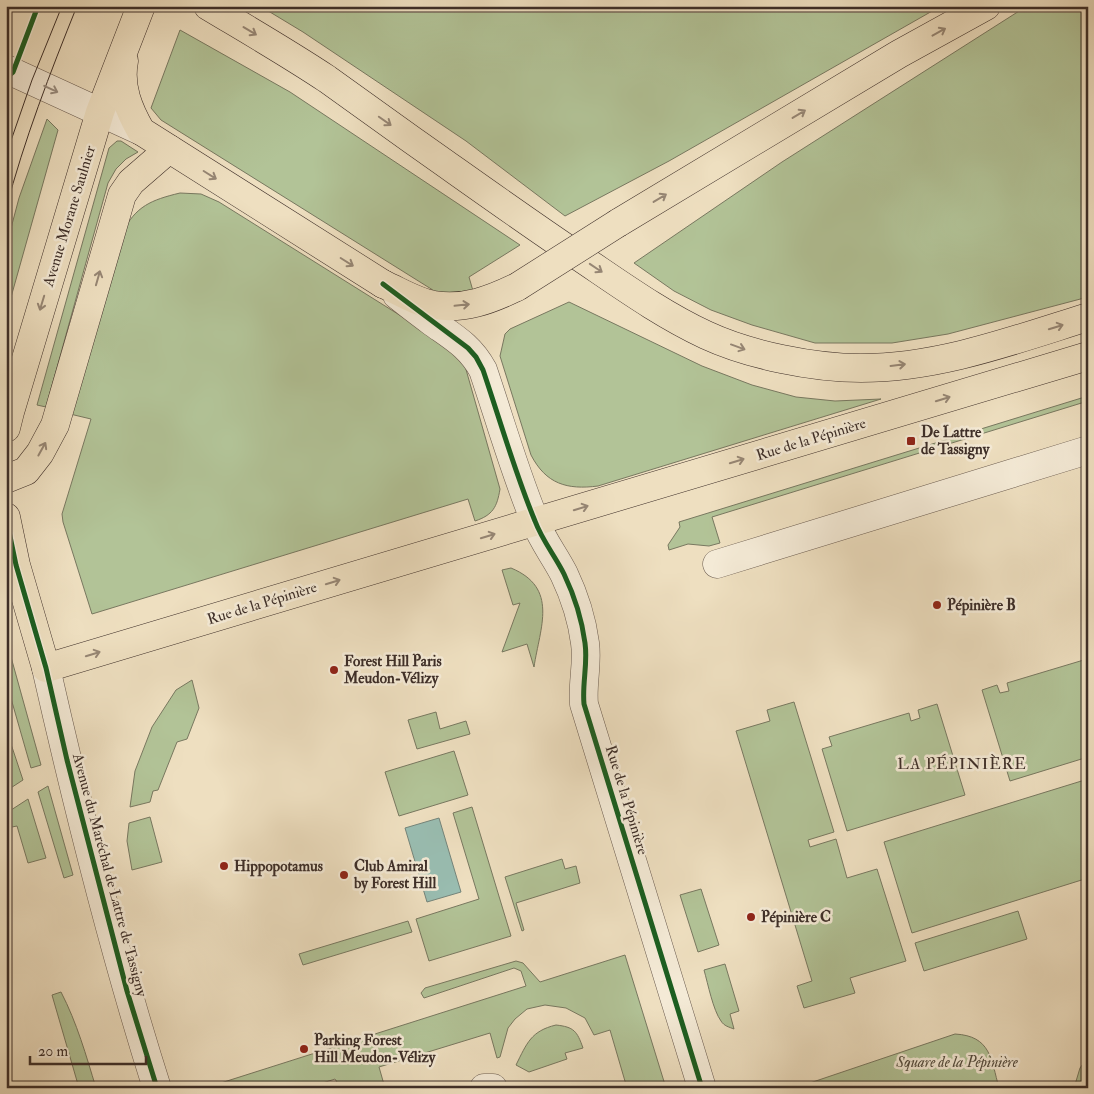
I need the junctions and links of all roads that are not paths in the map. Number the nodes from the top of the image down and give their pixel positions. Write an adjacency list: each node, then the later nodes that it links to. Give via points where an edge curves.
1 (141, 6): 4 (main road, Avenue Morane Saulnier)
2 (208, 6): 10 (main road, one-way to 10, via 325,78 512,212 636,295 706,335 744,349 805,363 860,368 889,366 967,354)
3 (986, 6): 9 (main road, one-way to 3, bridge, via 433,305 459,307 483,302 517,286 899,54)
4 (127, 40): 6 (main road, Avenue Morane Saulnier); 7 (main road, via 122,79 126,100)
5 (6, 69): 6 (street, one-way to 6)
6 (100, 112): 7 (street); 12 (main road, Avenue Morane Saulnier, one-way to 12)
7 (141, 131): 8 (main road)
8 (169, 149): 9 (main road, one-way to 9); 14 (main road, one-way to 8, via 26,471 55,425 122,195 131,182)
9 (382, 284): 16 (street, via 476,357)
10 (1088, 317)
11 (1088, 356): 16 (main road, Rue de la Pépinière, one-way to 11)
12 (6, 428)
13 (1088, 450): 17 (street)
14 (6, 479)
15 (6, 517): 18 (main road, via 16,565)
16 (535, 522): 18 (main road, Rue de la Pépinière, one-way to 16); 22 (street, Rue de la Pépinière, via 563,573 579,616 585,643 584,704)
17 (717, 564)
18 (46, 668): 19 (street, Avenue du Maréchal de Lattre de Tassigny, via 127,991)
19 (156, 1088)
20 (484, 1088): 21 (street)
21 (493, 1088)
22 (702, 1088)

